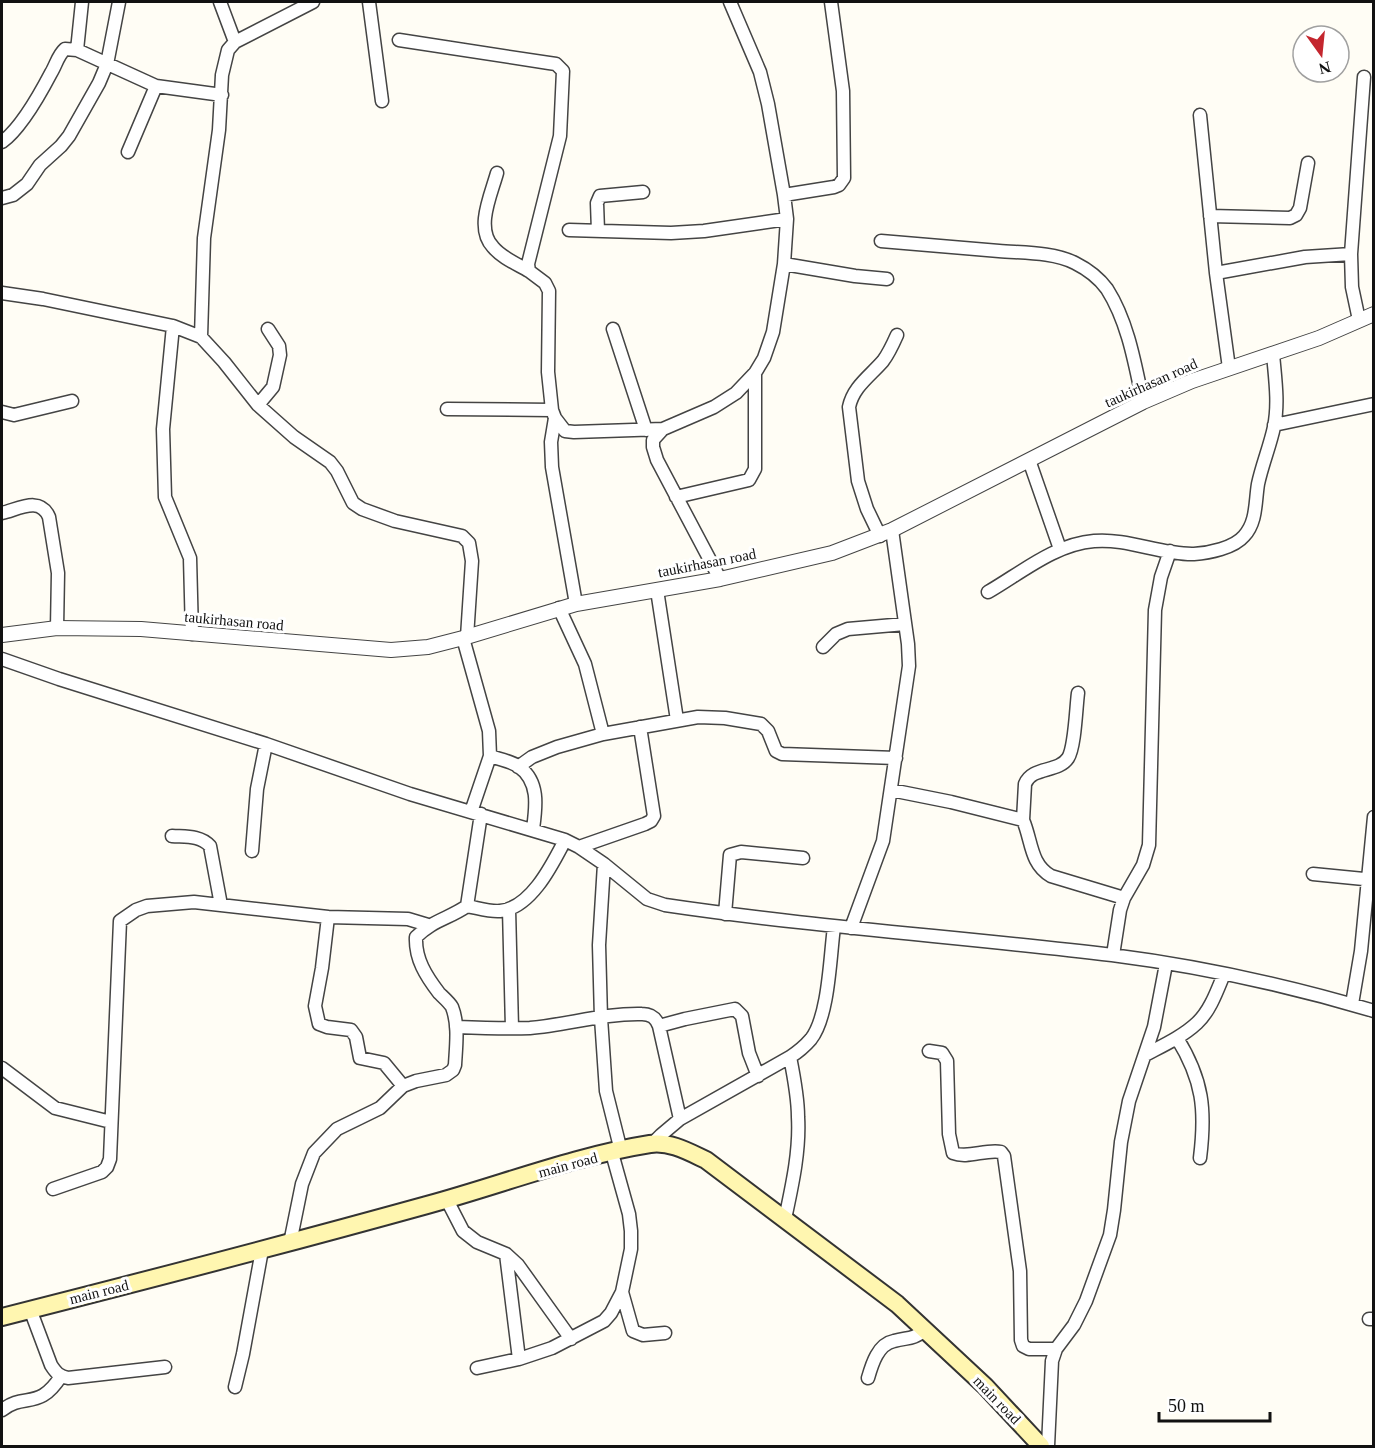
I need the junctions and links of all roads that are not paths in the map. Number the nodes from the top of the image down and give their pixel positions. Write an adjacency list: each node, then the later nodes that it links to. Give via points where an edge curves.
1 (82, 2): 10 (street)
2 (118, 2): 11 (street)
3 (220, 2): 9 (street)
4 (313, 2): 9 (street)
5 (369, 2): 15 (street)
6 (730, 2): 22 (street, via 760,72)
7 (831, 2): 22 (street, via 843,91 844,178 834,187)
8 (399, 40): 31 (street, via 556,64 563,71 560,136)
9 (235, 42): 14 (street, via 225,59)
10 (77, 50): 11 (street); 17 (street, via 62,51 25,115)
11 (107, 63): 13 (street); 23 (street, via 62,146 40,165 27,184)
12 (1364, 76): 29 (street)
13 (156, 86): 14 (street); 18 (street)
14 (222, 95): 41 (street, via 204,238)
15 (382, 101)
16 (1200, 115): 24 (street)
17 (2, 142)
18 (128, 152)
19 (1308, 163): 24 (street, via 1296,215)
20 (497, 173): 31 (street, via 485,219 487,238 497,251)
21 (643, 192): 27 (street, via 600,196)
22 (784, 195): 25 (street)
23 (2, 198)
24 (1210, 216): 32 (street)
25 (787, 219): 27 (street, via 704,231); 30 (street)
26 (570, 230): 27 (street)
27 (598, 231)
28 (881, 241): 46 (street, via 1054,256 1074,263 1093,275 1118,310)
29 (1351, 254): 32 (street, via 1305,257); 36 (street)
30 (784, 264): 33 (street); 44 (street, via 773,332)
31 (529, 271): 51 (street, via 549,291 548,372)
32 (1216, 273): 43 (street)
33 (887, 279)
34 (2, 293): 37 (street)
35 (1374, 314): 36 (street, taukirhasan road)
36 (1359, 320): 42 (street, taukirhasan road)
37 (173, 326): 41 (street); 68 (street, via 163,429 165,497 190,558)
38 (268, 328): 48 (street, via 280,355 273,387)
39 (613, 329): 54 (street)
40 (897, 335): 58 (street, via 885,358 856,389 849,407 858,481 867,509)
41 (201, 337): 48 (street)
42 (1273, 354): 43 (street, taukirhasan road); 52 (street, via 1277,396)
43 (1229, 368): 46 (street, taukirhasan road)
44 (755, 373): 53 (street, via 736,393 714,407); 56 (street, via 755,469 749,480)
45 (72, 401): 50 (street, via 14,415)
46 (1143, 402): 55 (street, taukirhasan road)
47 (1374, 404): 52 (street)
48 (258, 405): 70 (street, via 330,462 353,503 362,509 462,536 469,543 472,561)
49 (447, 409): 51 (street)
50 (2, 412)
51 (554, 414): 54 (street, via 565,431); 64 (street, via 552,467)
52 (1274, 425): 60 (street, via 1258,484 1255,513 1243,539 1197,554)
53 (663, 429): 54 (street); 56 (street, via 653,440 653,447)
54 (646, 430)
55 (1029, 460): 58 (street, taukirhasan road); 59 (street)
56 (676, 497): 61 (street)
57 (2, 513): 67 (street, via 34,505 46,510 58,573)
58 (886, 533): 61 (street, taukirhasan road, via 832,553); 66 (street)
59 (1060, 549): 60 (street, via 1094,541); 63 (street)
60 (1170, 551): 94 (street, via 1155,610 1149,845 1143,866)
61 (720, 579): 62 (street, taukirhasan road)
62 (657, 590): 64 (street, taukirhasan road); 74 (street)
63 (988, 592)
64 (576, 604): 65 (street, taukirhasan road)
65 (559, 608): 70 (street, taukirhasan road); 76 (street, via 585,664)
66 (905, 624): 71 (street, via 848,629); 79 (street, via 909,666)
67 (57, 627): 68 (street, taukirhasan road); 69 (street, taukirhasan road)
68 (192, 634): 70 (street, taukirhasan road, via 391,651)
69 (2, 635)
70 (465, 638): 78 (street, via 489,731)
71 (823, 647)
72 (2, 659): 77 (street)
73 (1078, 693): 84 (street, via 1069,757 1061,765 1028,779)
74 (677, 720): 75 (street); 79 (street, via 725,718 761,724 776,751 782,754)
75 (640, 727): 76 (street); 88 (street, via 654,816 645,824)
76 (603, 734): 80 (street, via 557,747)
77 (266, 744): 82 (street); 89 (street, via 257,789)
78 (490, 756): 80 (street); 82 (street)
79 (896, 758): 81 (street)
80 (518, 766): 85 (street, via 534,787)
81 (891, 790): 84 (street); 102 (street, via 883,841)
82 (476, 813): 85 (street); 96 (street)
83 (1374, 817): 93 (street)
84 (1023, 820): 94 (street, via 1041,870)
85 (533, 830): 87 (street)
86 (172, 837): 95 (street, via 198,838 210,846)
87 (565, 840): 88 (street); 97 (street, via 550,869 524,901)
88 (579, 847): 91 (street)
89 (252, 851)
90 (803, 858): 98 (street, via 741,852 730,855)
91 (604, 864): 98 (street, via 647,899); 108 (street, via 599,945)
92 (1312, 874): 93 (street)
93 (1371, 880): 106 (street)
94 (1124, 898): 103 (street)
95 (221, 905): 99 (street); 120 (street, via 194,902 147,906 120,921)
96 (467, 906): 97 (street); 100 (street)
97 (509, 909): 111 (street)
98 (725, 914): 101 (street)
99 (328, 916): 100 (street, via 408,919); 118 (street, via 315,1006 319,1024 351,1030 360,1058 384,1063)
100 (428, 925): 110 (street, via 416,937 415,948 430,982 451,1006)
101 (834, 927): 102 (street); 115 (street, via 819,1025 812,1038)
102 (851, 928): 103 (street)
103 (1113, 955): 104 (street)
104 (1166, 964): 105 (street); 114 (street)
105 (1224, 975): 106 (street); 112 (street, via 1198,1022)
106 (1352, 1004): 107 (street)
107 (1374, 1011)
108 (601, 1018): 109 (street, via 642,1014 656,1020); 111 (street); 122 (street, via 606,1091)
109 (659, 1026): 117 (street, via 735,1009 742,1016); 119 (street)
110 (456, 1027): 111 (street); 118 (street, via 453,1070)
111 (512, 1028)
112 (1177, 1038): 114 (street); 123 (street, via 1188,1056 1201,1095 1204,1114)
113 (929, 1051): 136 (street, via 942,1053 947,1061 953,1153 994,1150 1004,1156 1020,1271 1023,1346 1029,1350)
114 (1145, 1056): 136 (street, via 1129,1101 1110,1235 1086,1301)
115 (790, 1057): 117 (street); 126 (street, via 799,1119)
116 (2, 1068): 120 (street, via 56,1108)
117 (758, 1076): 119 (street)
118 (403, 1086): 127 (street, via 380,1108 337,1129 314,1153 302,1184)
119 (680, 1119): 121 (street)
120 (111, 1122): 124 (street, via 107,1167)
121 (652, 1144): 122 (main road, main road); 126 (main road, main road, via 674,1146 706,1160)
122 (616, 1152): 125 (main road, main road); 130 (street, via 631,1231)
123 (1200, 1158)
124 (53, 1189)
125 (447, 1200): 127 (main road, main road); 129 (street, via 463,1232)
126 (785, 1219): 133 (main road, main road)
127 (290, 1243): 128 (main road, main road)
128 (262, 1250): 131 (main road, main road); 142 (street)
129 (506, 1254): 135 (street); 137 (street)
130 (622, 1292): 134 (street, via 633,1331 643,1335); 135 (street, via 604,1322)
131 (30, 1309): 132 (main road, main road); 140 (street, via 51,1365)
132 (2, 1317)
133 (925, 1330): 141 (street, via 910,1340 892,1341 882,1348 872,1362); 144 (main road, main road, via 986,1386)
134 (665, 1333)
135 (571, 1339): 137 (street)
136 (1056, 1349): 145 (street, via 1052,1361)
137 (519, 1359): 139 (street)
138 (165, 1366): 140 (street)
139 (477, 1368)
140 (61, 1376): 143 (street, via 38,1400 8,1405)
141 (868, 1378)
142 (235, 1387)
143 (2, 1410)
144 (1041, 1446)
145 (1048, 1446)

